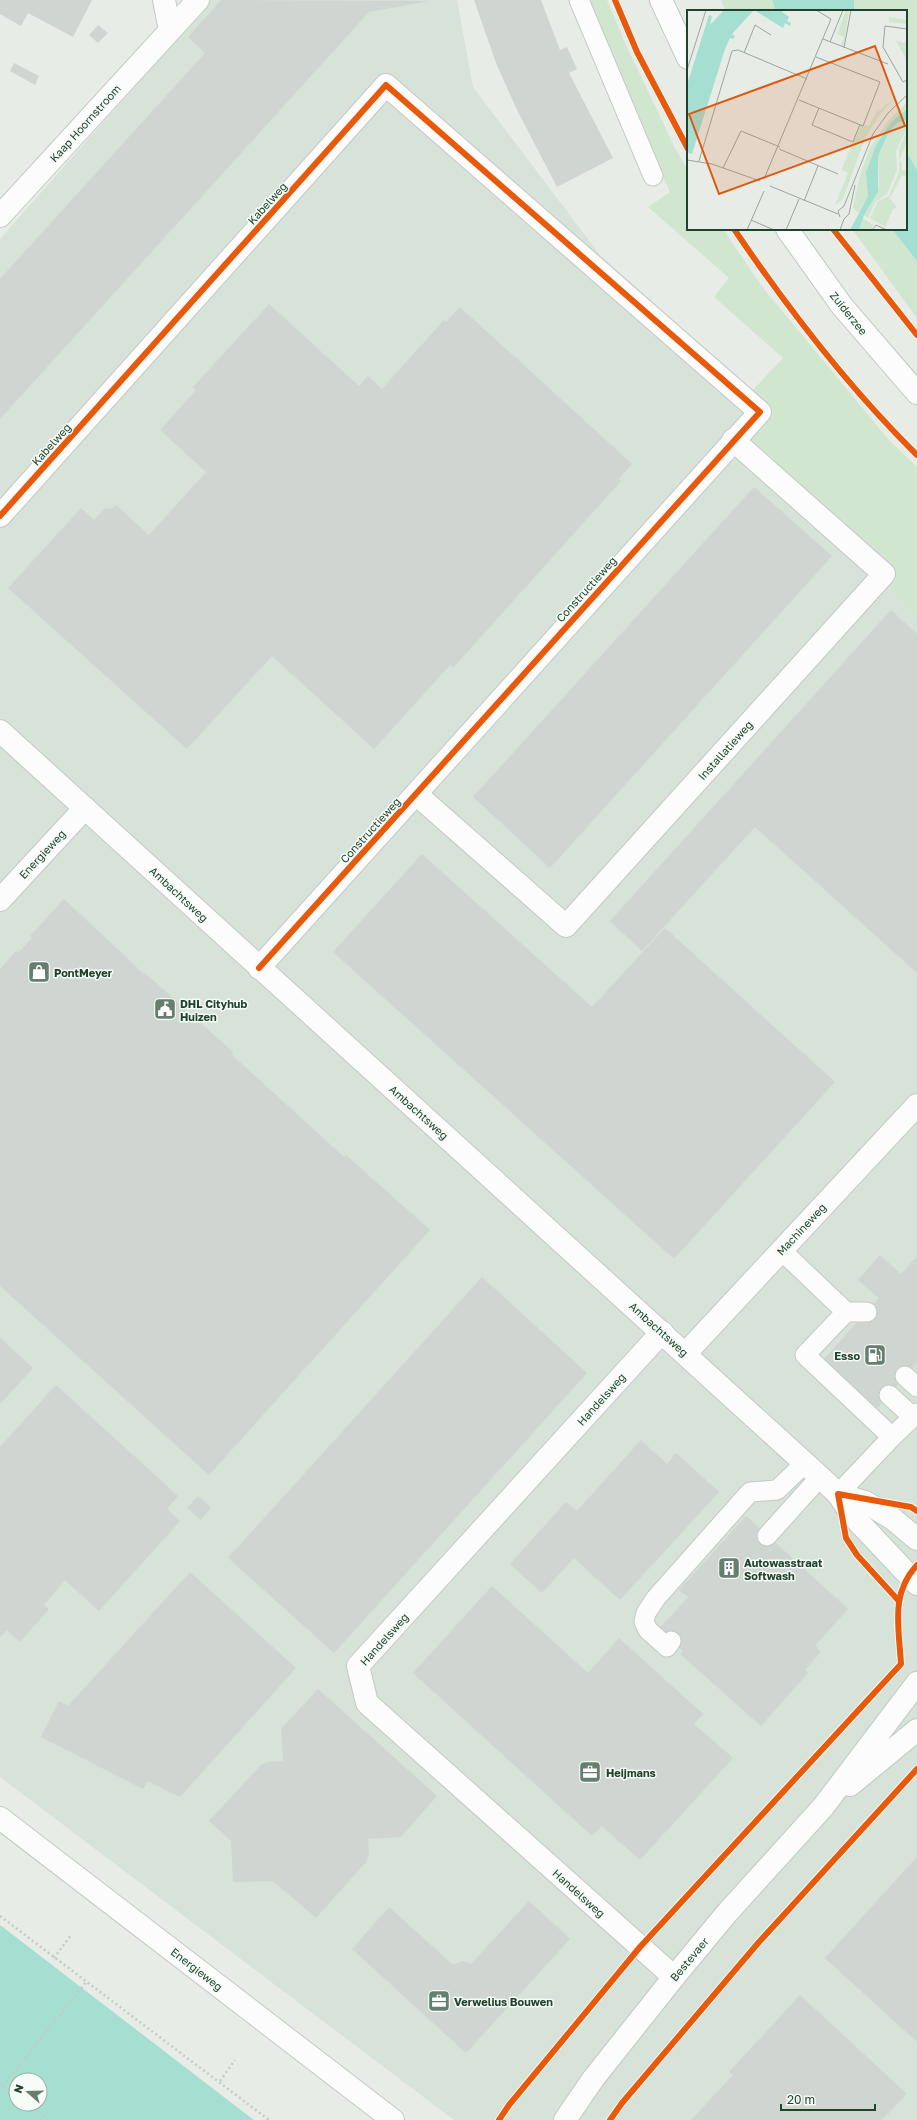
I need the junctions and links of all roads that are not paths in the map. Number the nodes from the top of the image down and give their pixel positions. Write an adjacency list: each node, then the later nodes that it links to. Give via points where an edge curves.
1 (164, 0): 5 (street)
2 (198, 0): 5 (street, Kaap Hoornstroom)
3 (579, 0): 7 (lane)
4 (661, 0): 6 (street)
5 (170, 30): 8 (street, Kaap Hoornstroom)
6 (687, 56)
7 (653, 176)
8 (0, 216)
9 (788, 230): 11 (street, Zuiderzee, via 842,306)
10 (569, 246): 12 (street, Constructieweg, via 760,412); 13 (street, Kabelweg, via 386,85)
11 (917, 393)
12 (733, 440): 15 (street, Constructieweg); 15 (street, Installatieweg, via 884,574 566,926)
13 (0, 516)
14 (0, 730): 16 (street, Ambachtsweg)
15 (416, 794): 18 (street, Constructieweg)
16 (85, 808): 17 (street, Energieweg); 18 (street, Ambachtsweg)
17 (0, 900)
18 (259, 968): 23 (street, Ambachtsweg)
19 (917, 1106): 20 (street, Machineweg)
20 (782, 1251): 22 (lane); 24 (street, Machineweg)
21 (867, 1312): 22 (lane)
22 (847, 1319): 27 (lane, via 831,1340 805,1355)
23 (662, 1332): 24 (street, Ambachtsweg); 38 (street, Handelsweg, via 358,1666 367,1703)
24 (686, 1353): 28 (street, Ambachtsweg)
25 (889, 1394): 26 (lane)
26 (915, 1415): 27 (lane)
27 (892, 1437): 29 (lane)
28 (813, 1470): 29 (street, Ambachtsweg); 30 (lane); 33 (lane, via 776,1490 750,1492 656,1598 646,1612 644,1622 648,1630 667,1646)
29 (838, 1494): 31 (street, Ambachtsweg, via 865,1502 893,1519); 32 (street, Ambachtsweg, via 852,1515)
30 (767, 1536)
31 (917, 1539)
32 (917, 1584)
33 (671, 1641)
34 (917, 1683): 36 (street, Bestevaer)
35 (917, 1730): 36 (street, Bestevaer)
36 (823, 1808): 38 (street, Bestevaer, via 727,1913)
37 (0, 1818): 39 (street, Energieweg)
38 (674, 1977): 40 (street, Bestevaer, via 593,2079)
39 (393, 2120)
40 (565, 2120)

